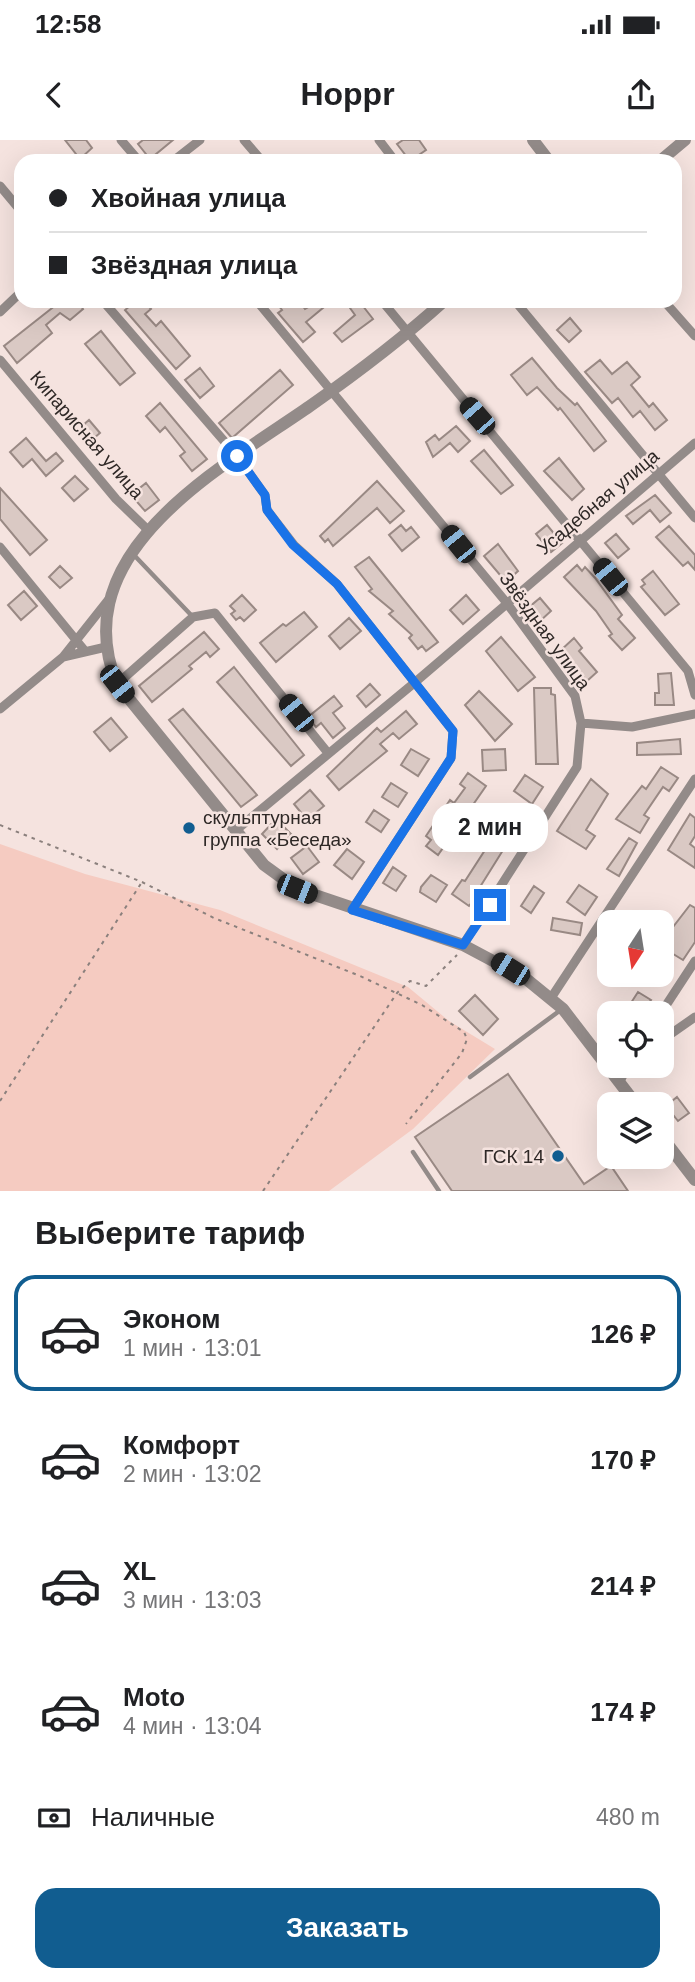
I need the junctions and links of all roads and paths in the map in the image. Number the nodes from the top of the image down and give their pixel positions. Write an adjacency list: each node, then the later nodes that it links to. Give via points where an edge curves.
1 (121, 140): 6 (street)
2 (200, 140): 7 (street)
3 (244, 140): 8 (street)
4 (379, 140): 9 (street)
5 (685, 140): 10 (street)
6 (133, 154)
7 (182, 154)
8 (256, 154)
9 (390, 154)
10 (668, 154)
11 (0, 186): 12 (street)
12 (14, 203)
13 (14, 299): 20 (street)
14 (109, 308): 26 (street)
15 (263, 308): 24 (street, Звёздная улица)
16 (388, 308): 21 (street)
17 (436, 308): 21 (street)
18 (521, 308): 27 (street)
19 (670, 308): 22 (street)
20 (0, 312)
21 (408, 333): 24 (street); 30 (street)
22 (695, 336)
23 (0, 360): 29 (street, Кипарисная улица, via 116,499)
24 (333, 390): 26 (street); 34 (street, Звёздная улица)
25 (695, 443): 27 (street, Усадебная улица)
26 (237, 456): 29 (street, via 187,491); 41 (street, via 293,545 337,584)
27 (659, 474): 28 (street); 30 (street, Усадебная улица)
28 (695, 518)
29 (149, 531): 32 (street)
30 (579, 539): 34 (street, Усадебная улица); 42 (street, via 688,671)
31 (0, 547): 36 (street)
32 (133, 554): 33 (street, via 113,584); 35 (lane)
33 (109, 599): 36 (street); 37 (street)
34 (506, 602): 41 (street, Усадебная улица); 45 (street, Звёздная улица, via 575,696)
35 (193, 617): 40 (street); 46 (street, via 215,613)
36 (76, 639): 38 (street); 39 (street)
37 (106, 646): 38 (street); 40 (street)
38 (85, 651): 39 (street)
39 (63, 657): 43 (street)
40 (117, 684): 49 (street)
41 (413, 684): 46 (street, Усадебная улица); 51 (street, via 453,731 451,758)
42 (695, 695)
43 (0, 709)
44 (695, 715): 45 (street, via 632,727)
45 (581, 723): 52 (street, Звёздная улица, via 577,767)
46 (328, 753): 49 (street, Усадебная улица)
47 (695, 779): 55 (street)
48 (0, 825): 50 (path)
49 (234, 831): 51 (street, via 280,878)
50 (142, 882): 54 (path, via 214,918); 64 (path)
51 (352, 910): 52 (street)
52 (463, 945): 54 (path, via 426,986 410,981); 55 (street, via 496,960)
53 (695, 961): 56 (street)
54 (397, 993): 65 (path, via 464,1032 467,1040 462,1053); 69 (path)
55 (551, 998): 57 (street)
56 (670, 1001)
57 (563, 1009): 60 (lane); 62 (street)
58 (695, 1017): 59 (street)
59 (674, 1032)
60 (470, 1077)
61 (622, 1078): 62 (street)
62 (619, 1083): 63 (street)
63 (626, 1092)
64 (0, 1101)
65 (406, 1125)
66 (413, 1152): 70 (lane)
67 (674, 1153): 68 (street)
68 (695, 1180)
69 (264, 1191)
70 (439, 1191)

